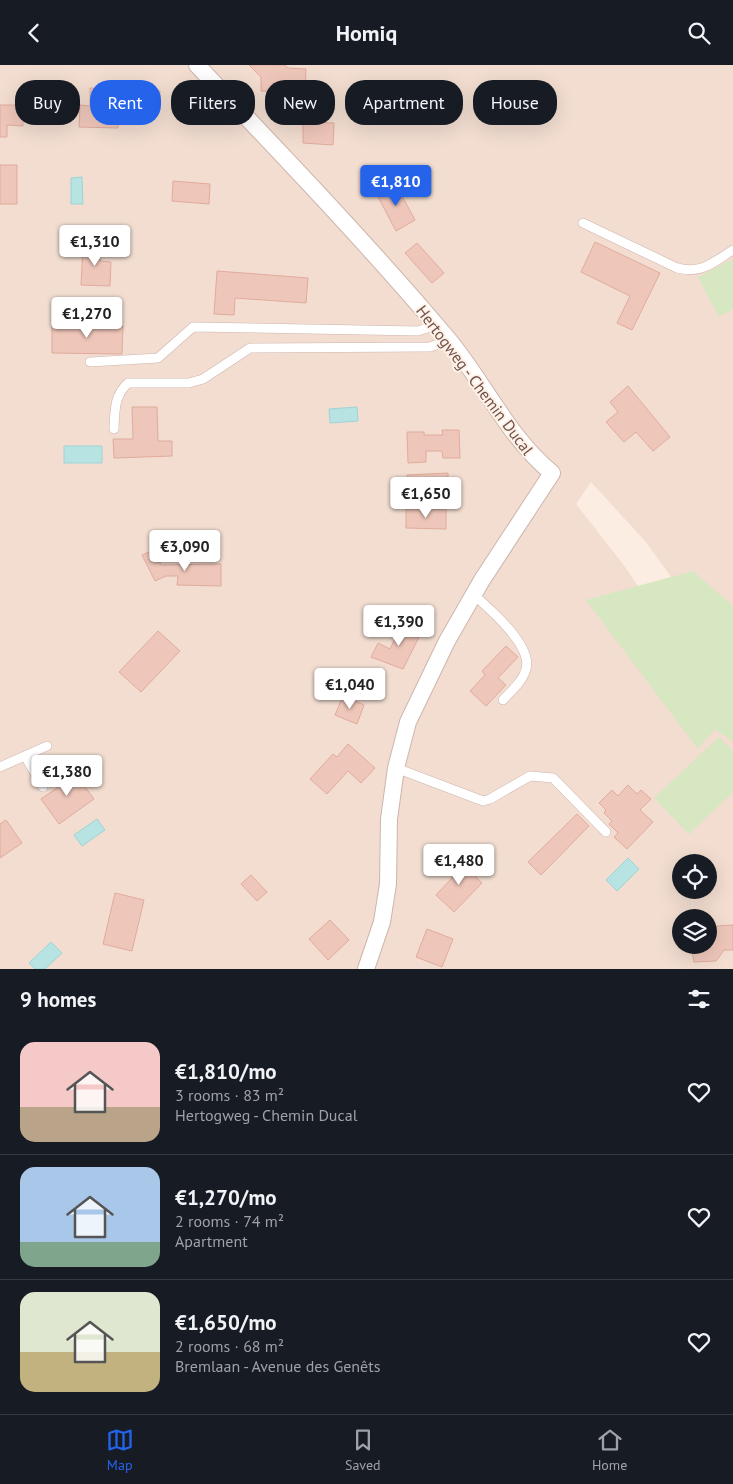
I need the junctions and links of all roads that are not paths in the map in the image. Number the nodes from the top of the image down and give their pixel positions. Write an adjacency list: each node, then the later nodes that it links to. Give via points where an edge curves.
1 (197, 65): 4 (street, Hertogweg - Chemin Ducal, via 358,235)
2 (583, 223): 3 (lane, via 676,268 689,271 702,269)
3 (733, 250)
4 (436, 325): 5 (street, Hertogweg - Chemin Ducal); 6 (lane, via 418,331 192,327 158,357)
5 (449, 340): 7 (lane, via 430,347 250,348 203,379 189,383 128,383 120,390 115,402); 8 (street, Hertogweg - Chemin Ducal, via 532,457 552,473)
6 (90, 362)
7 (114, 429)
8 (474, 595): 9 (lane, via 498,615 527,654 527,668 520,683); 13 (street, via 447,641 408,723)
9 (503, 700)
10 (47, 746): 11 (lane)
11 (25, 756): 12 (lane); 14 (lane)
12 (0, 767)
13 (396, 768): 15 (lane, via 482,801 530,776 552,778); 16 (street, via 382,922)
14 (44, 787)
15 (606, 831)
16 (366, 969)

